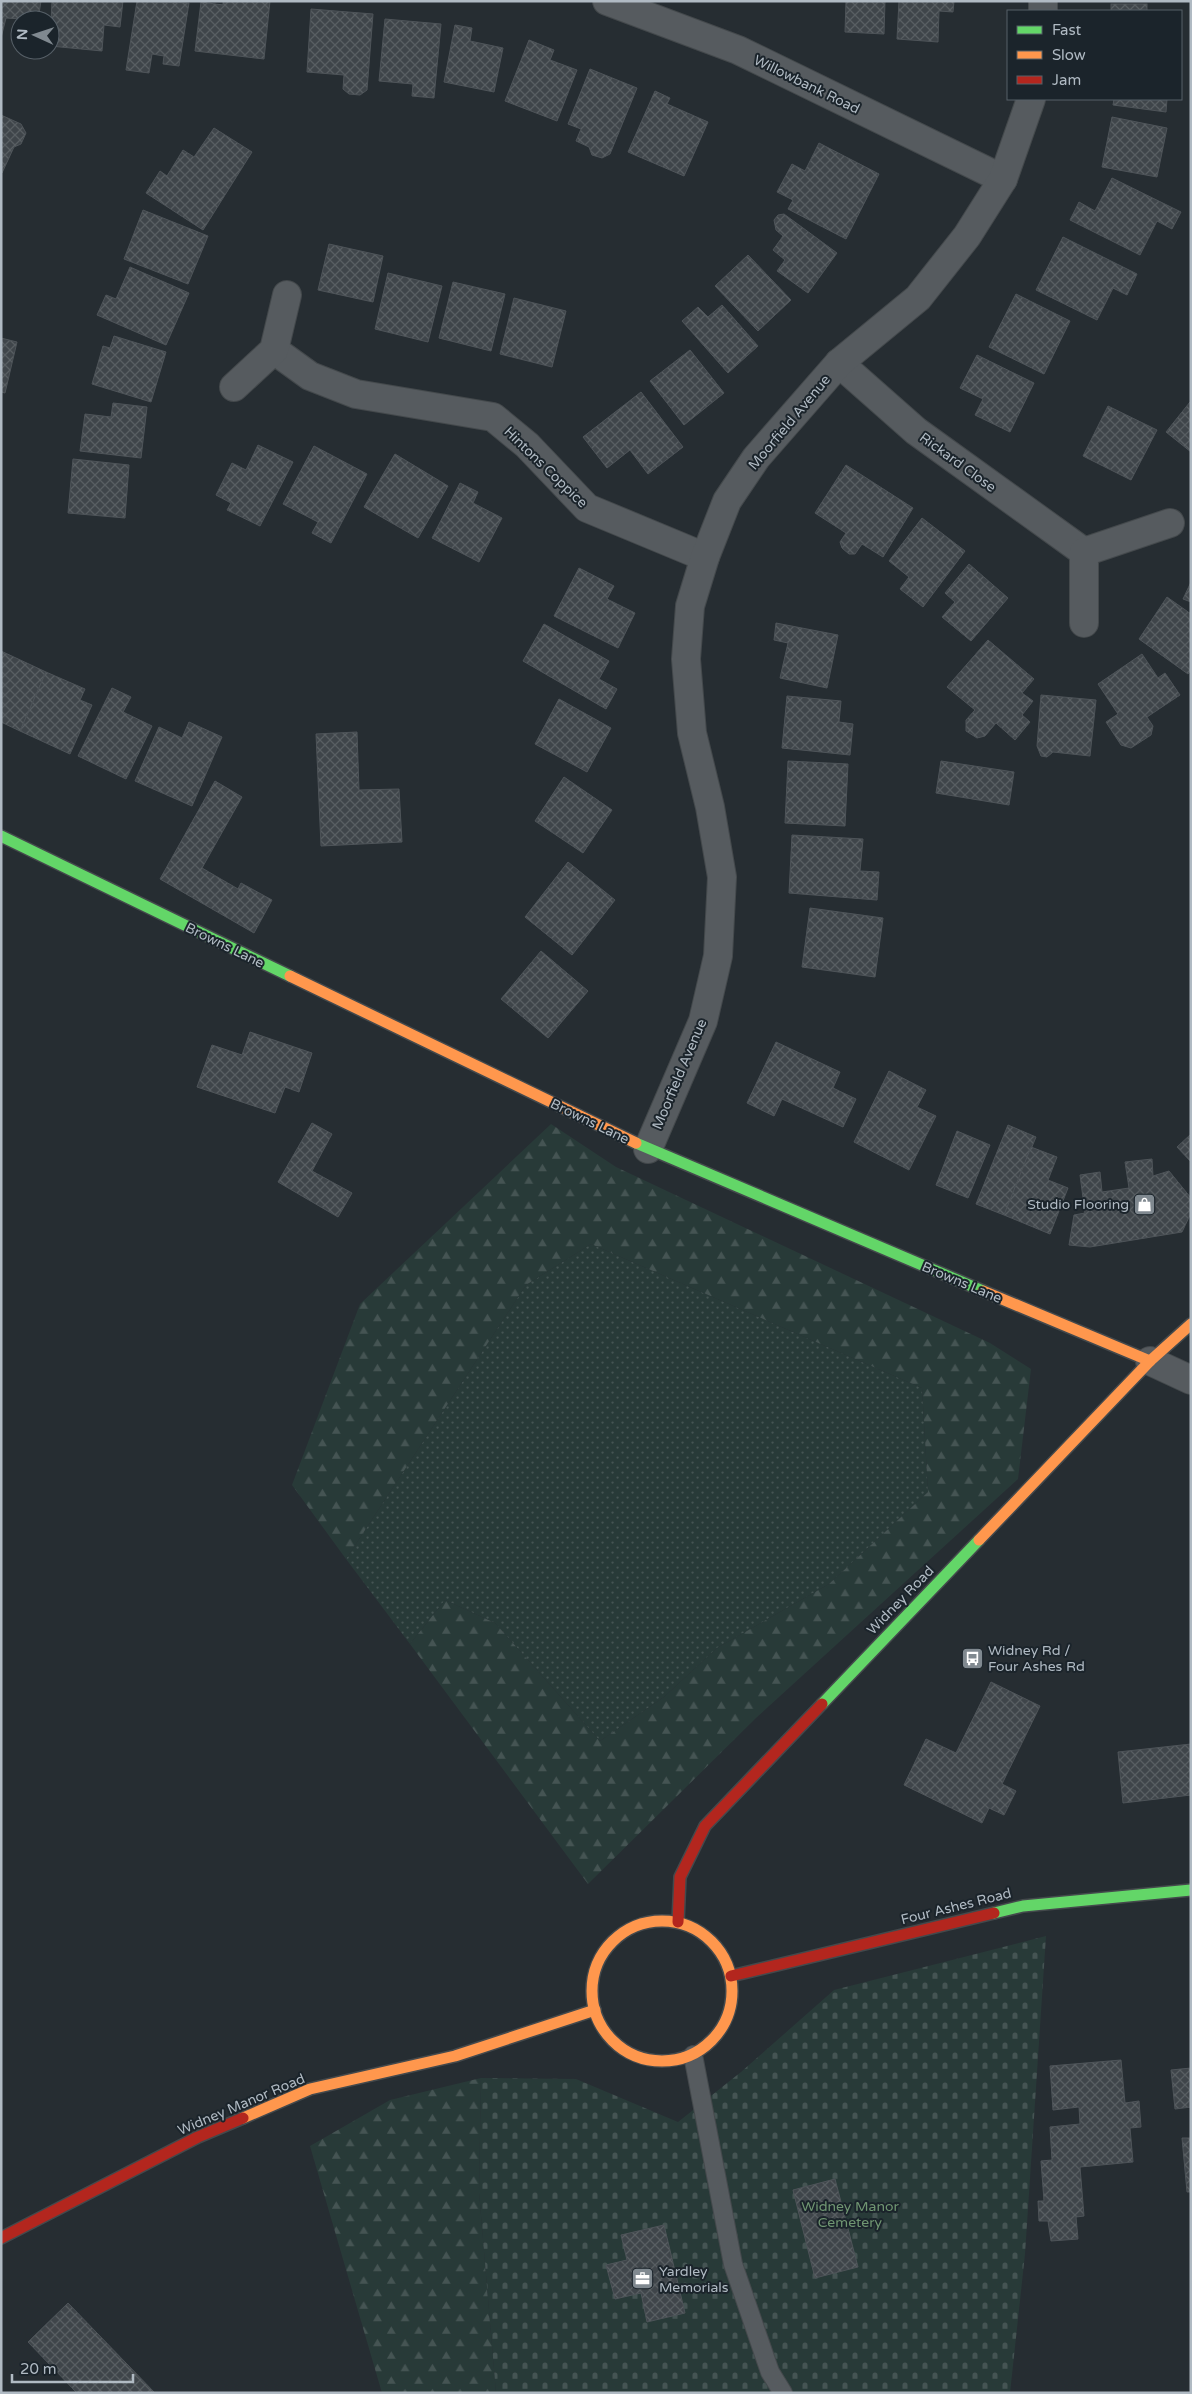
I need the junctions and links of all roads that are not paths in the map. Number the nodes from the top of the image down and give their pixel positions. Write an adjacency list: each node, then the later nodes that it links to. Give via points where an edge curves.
1 (607, 1): 3 (street, Willowbank Road, via 738,50)
2 (1031, 100): 3 (street, Moorfield Avenue)
3 (1003, 178): 6 (street, Moorfield Avenue, via 967,236 918,298)
4 (287, 295): 5 (street)
5 (274, 350): 7 (street); 10 (street, Hintons Coppice, via 310,376 356,394 493,417 527,445 587,508)
6 (839, 363): 9 (street, Rickard Close, via 916,431); 10 (street, Moorfield Avenue, via 756,458 727,501)
7 (234, 387)
8 (1170, 523): 9 (street)
9 (1084, 552): 11 (street)
10 (705, 557): 13 (street, Moorfield Avenue, via 690,606 686,659 692,733 710,807 722,877 718,956 703,1021)
11 (1084, 623)
12 (1, 836): 13 (street, Browns Lane)
13 (648, 1150): 15 (street, Browns Lane)
14 (1191, 1324): 15 (street, Widney Road)
15 (1150, 1361): 16 (street, Browns Lane); 18 (street, Widney Road, via 705,1826 680,1877)
16 (1191, 1380)
17 (1191, 1890): 19 (street, Four Ashes Road, via 1023,1906)
18 (678, 1922): 19 (street, via 710,1939 724,1956); 20 (street, via 656,1921 634,1927 613,1940 593,1976)
19 (731, 1976): 21 (street, via 732,1999 726,2021 712,2041)
20 (594, 2010): 21 (street, via 609,2037 624,2051 648,2061 674,2061); 22 (street, Widney Manor Road, via 455,2056 310,2089 198,2137)
21 (692, 2055): 23 (lane, via 733,2264 770,2372)
22 (1, 2238)
23 (783, 2393)

